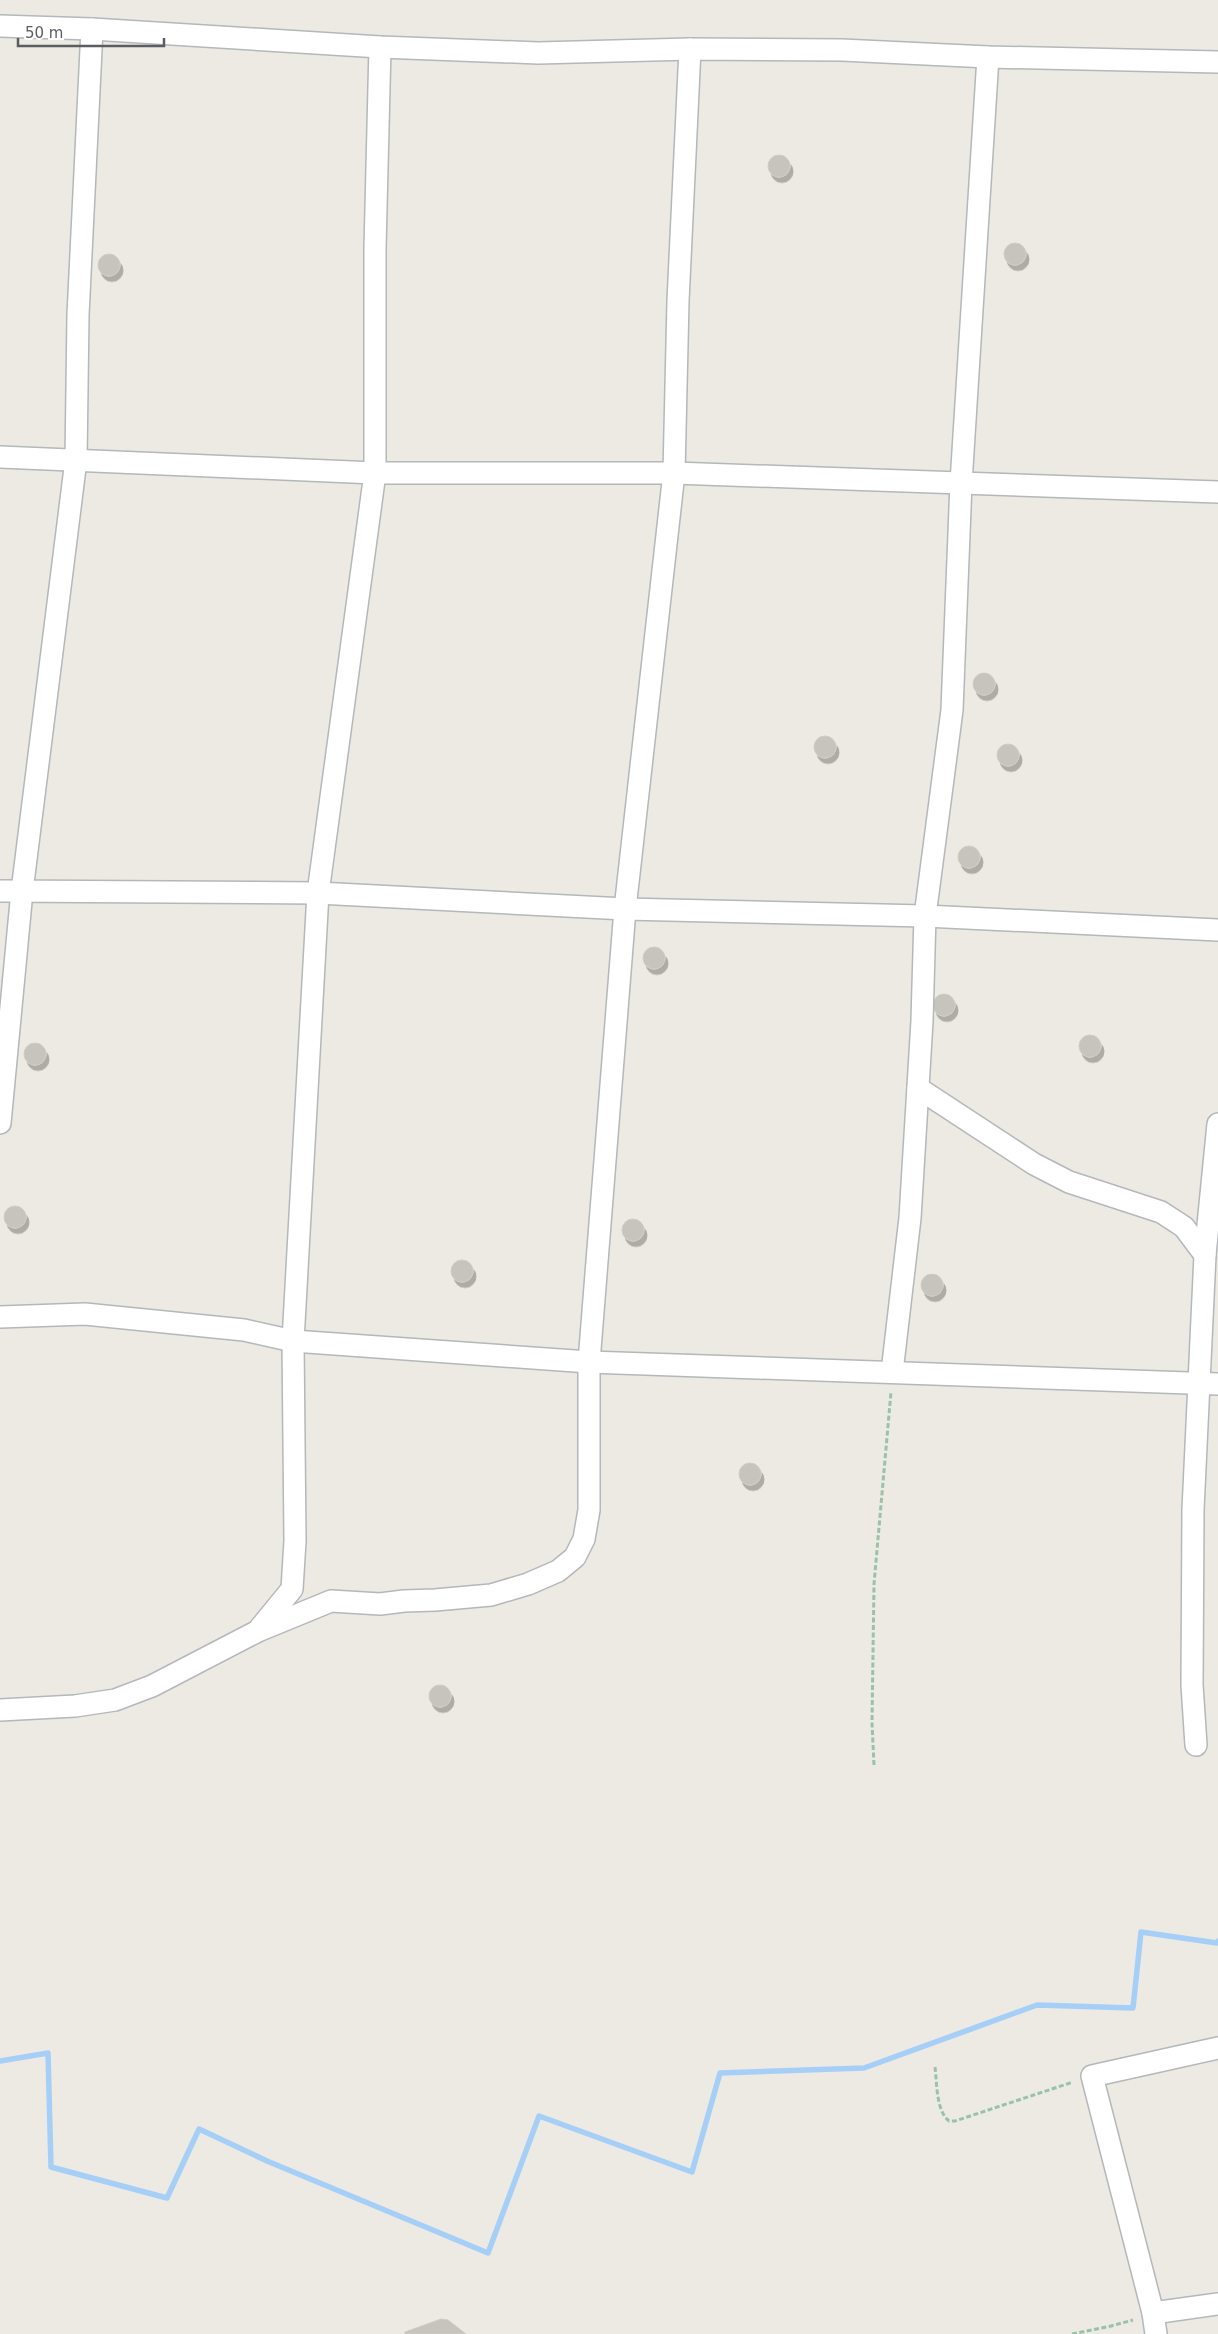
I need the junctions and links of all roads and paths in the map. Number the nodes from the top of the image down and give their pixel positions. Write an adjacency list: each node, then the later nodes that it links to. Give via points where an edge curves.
1 (0, 26): 2 (street)
2 (92, 29): 3 (street); 8 (street, via 78,315)
3 (380, 47): 4 (street, via 538,53); 9 (street, via 375,248)
4 (690, 49): 5 (street, via 842,50); 10 (street)
5 (988, 57): 6 (street); 11 (street)
6 (1218, 62)
7 (0, 457): 8 (street)
8 (76, 460): 9 (street); 14 (street)
9 (375, 473): 10 (street); 15 (street)
10 (674, 473): 11 (street); 16 (street)
11 (961, 483): 12 (street); 17 (street, via 952,710)
12 (1218, 492)
13 (0, 891): 14 (street)
14 (22, 891): 15 (street); 20 (street)
15 (318, 893): 16 (street); 24 (street)
16 (625, 909): 17 (street); 25 (street)
17 (925, 916): 18 (street); 19 (street)
18 (1218, 930)
19 (918, 1088): 22 (street, via 1034,1164 1070,1182 1161,1212 1184,1227); 26 (street, via 910,1218)
20 (0, 1123)
21 (1218, 1124): 22 (street)
22 (1205, 1255): 27 (street)
23 (0, 1317): 24 (street, via 85,1314 244,1330)
24 (293, 1341): 25 (street); 28 (street, via 295,1540 292,1589)
25 (589, 1362): 26 (street); 28 (street, via 589,1510 584,1539 575,1557 558,1571 491,1595 380,1604 331,1601)
26 (892, 1372): 27 (street); 31 (path, via 874,1584)
27 (1208, 1384): 30 (street, via 1192,1586 1192,1686)
28 (258, 1631): 29 (street, via 152,1686 114,1700 76,1706)
29 (0, 1710)
30 (1196, 1745)
31 (874, 1765)
32 (1218, 2048): 34 (street)
33 (935, 2067): 34 (path, via 937,2091 949,2121)
34 (1092, 2076): 36 (street)
35 (1218, 2304): 36 (street)
36 (1154, 2324): 37 (path, via 1111,2326)
37 (1072, 2334)

